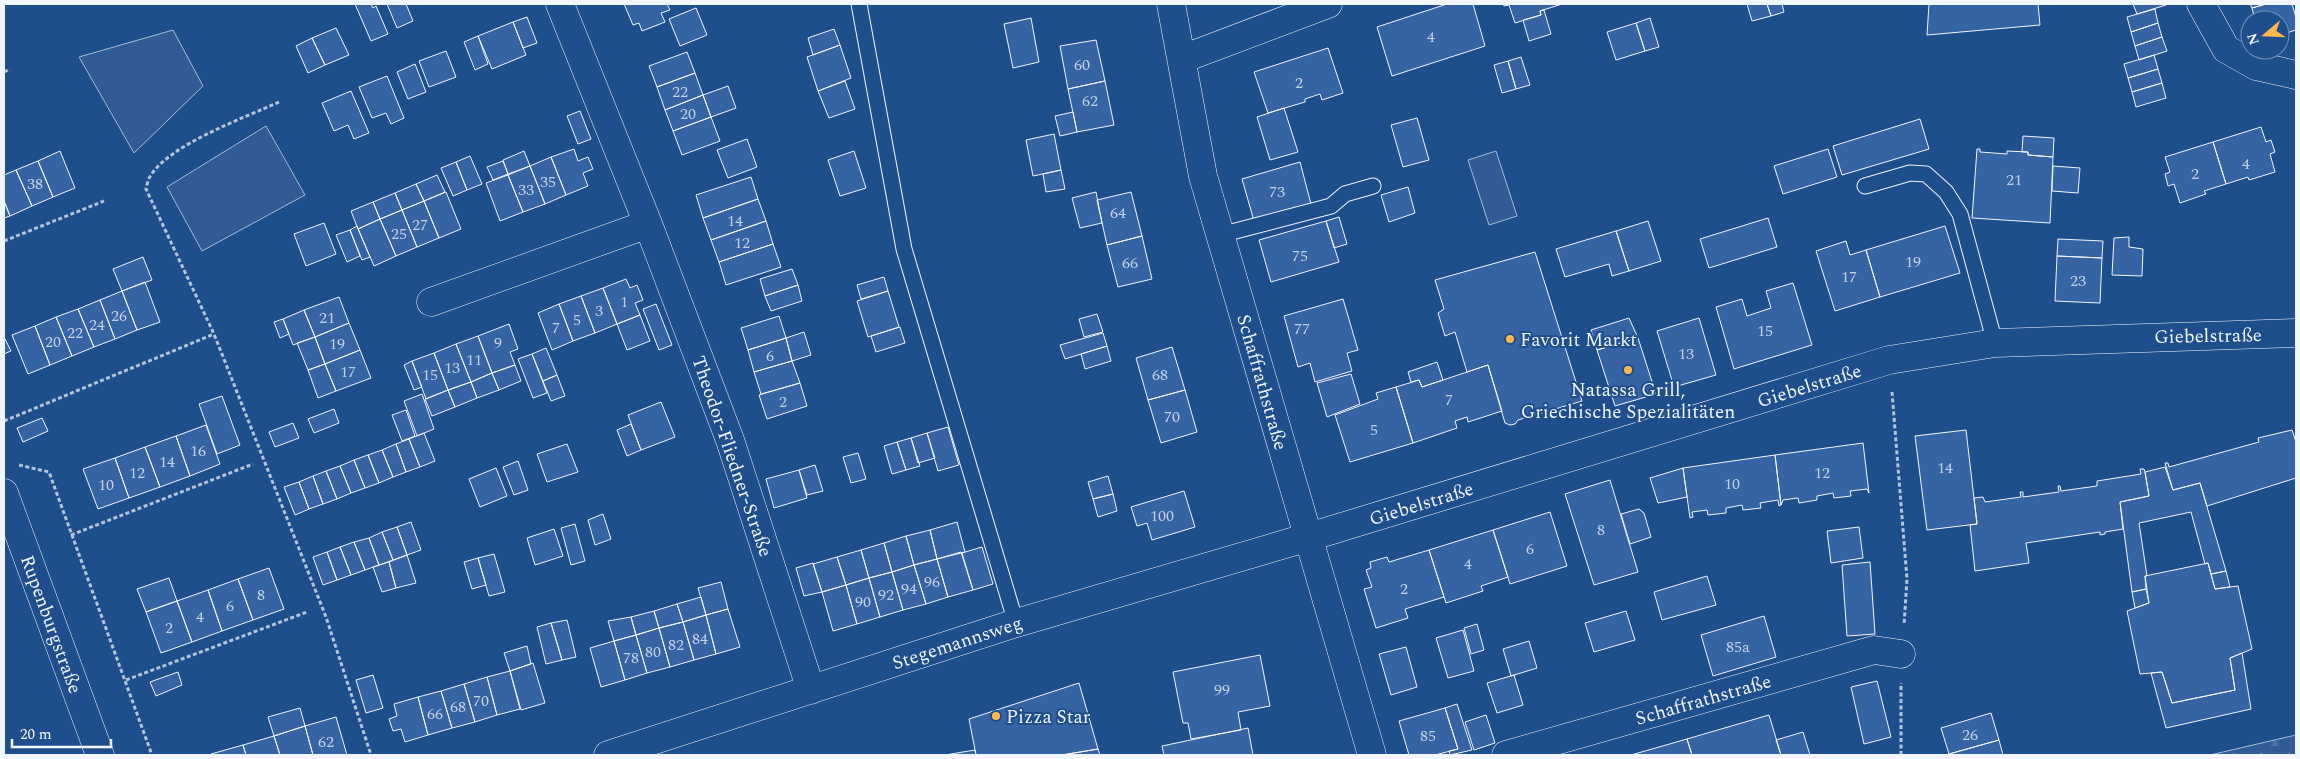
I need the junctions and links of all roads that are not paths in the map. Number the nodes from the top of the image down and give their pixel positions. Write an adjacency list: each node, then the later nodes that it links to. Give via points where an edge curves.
1 (560, 4): 10 (street, Theodor-Fliedner-Straße)
2 (859, 4): 17 (lane, via 904,249)
3 (1171, 4): 6 (street, Schaffrathstraße)
4 (1328, 4): 6 (street)
5 (2202, 6): 7 (street, via 2226,49 2256,66)
6 (1182, 58): 11 (street, Schaffrathstraße, via 1203,176)
7 (2296, 74)
8 (1374, 186): 11 (lane, via 1346,194 1331,206)
9 (1864, 186): 14 (lane, via 1910,173 1926,174 1946,192 1960,214)
10 (648, 224): 12 (street); 19 (street, Theodor-Fliedner-Straße, via 730,440)
11 (1220, 235): 16 (street, Schaffrathstraße)
12 (432, 302)
13 (2296, 333): 14 (street, Giebelstraße)
14 (1995, 343): 16 (street, Giebelstraße, via 1889,360)
15 (4, 493): 20 (street, Rupenburgstraße)
16 (1308, 538): 17 (street, Stegemannsweg); 22 (street, Schaffrathstraße)
17 (1016, 623): 19 (street, Stegemannsweg)
18 (1902, 654): 23 (street, Schaffrathstraße, via 1874,650)
19 (811, 690): 21 (street, Stegemannsweg)
20 (100, 755)
21 (608, 755)
22 (1372, 755)
23 (1506, 755)

